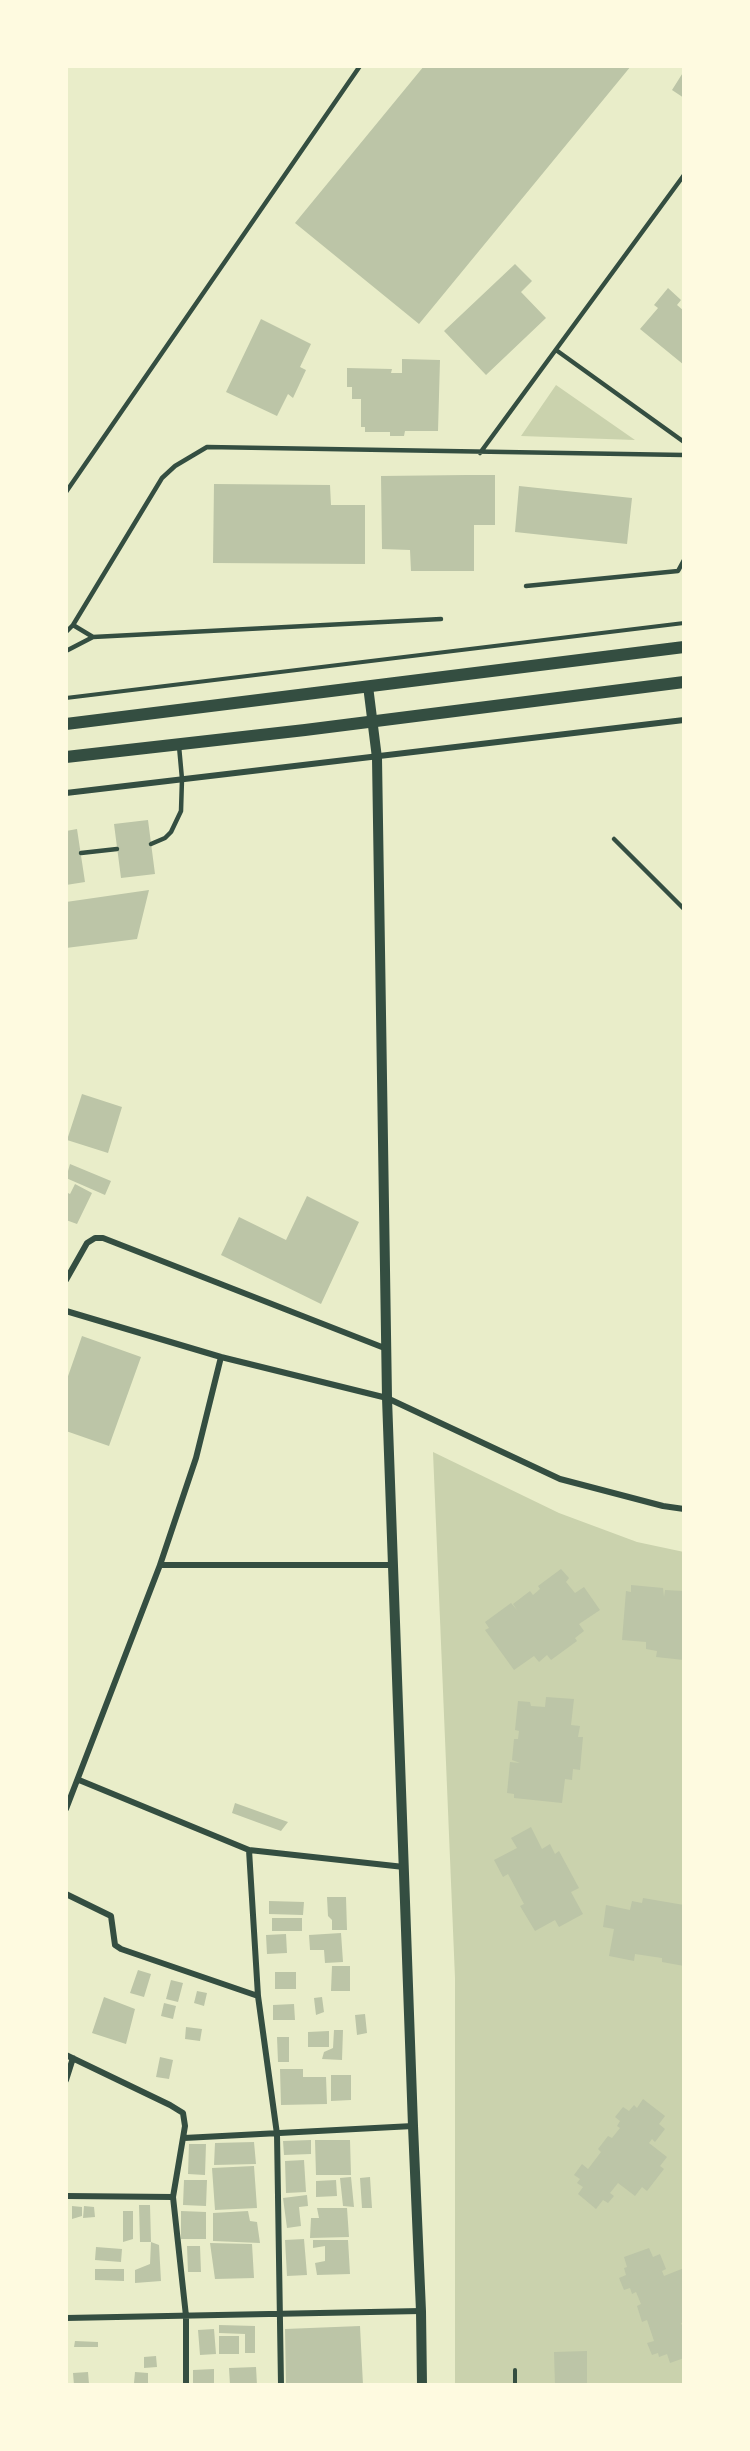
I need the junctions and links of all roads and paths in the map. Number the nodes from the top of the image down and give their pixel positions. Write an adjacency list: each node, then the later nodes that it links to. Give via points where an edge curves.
1 (360, 66): 7 (lane)
2 (684, 175): 3 (lane)
3 (556, 350): 4 (lane); 5 (lane)
4 (684, 442)
5 (480, 453): 6 (lane); 13 (lane, via 207,447 162,478)
6 (684, 455)
7 (66, 492)
8 (684, 560): 9 (lane)
9 (681, 571): 10 (lane)
10 (526, 586)
11 (441, 619): 15 (lane)
12 (684, 623): 20 (path)
13 (73, 625): 14 (lane); 15 (lane)
14 (66, 632)
15 (93, 637): 17 (lane)
16 (684, 647): 19 (main road)
17 (66, 651)
18 (684, 682): 22 (main road)
19 (368, 686): 22 (street); 23 (main road)
20 (66, 698)
21 (684, 720): 26 (street)
22 (372, 721): 24 (main road); 26 (street)
23 (66, 724)
24 (179, 744): 25 (main road); 27 (lane)
25 (66, 757)
26 (377, 758): 27 (street); 36 (street)
27 (182, 779): 28 (street); 30 (lane, via 183,800 174,826 165,838)
28 (66, 793)
29 (614, 839): 33 (lane)
30 (151, 844)
31 (117, 849): 32 (lane)
32 (81, 854)
33 (684, 909)
34 (66, 1280): 36 (street, via 87,1244 102,1238)
35 (66, 1311): 37 (street)
36 (387, 1349): 38 (street)
37 (221, 1357): 38 (street); 40 (street, via 196,1458)
38 (387, 1398): 39 (street, via 560,1479); 41 (street)
39 (684, 1509)
40 (160, 1565): 41 (street); 42 (street)
41 (392, 1565): 45 (street)
42 (79, 1780): 43 (street); 44 (street)
43 (66, 1809)
44 (249, 1850): 45 (street); 47 (street)
45 (404, 1867): 51 (street)
46 (66, 1894): 47 (street, via 111,1916 115,1944 122,1949)
47 (258, 1996): 52 (street)
48 (66, 2055): 49 (street)
49 (73, 2058): 50 (street); 53 (street, via 177,2108 183,2113)
50 (66, 2080)
51 (412, 2126): 52 (street); 56 (street)
52 (277, 2134): 53 (street); 57 (street)
53 (184, 2138): 55 (street)
54 (66, 2196): 55 (street)
55 (173, 2197): 58 (street)
56 (421, 2311): 57 (street); 63 (street)
57 (281, 2313): 58 (street); 62 (street)
58 (186, 2316): 59 (street); 61 (street)
59 (66, 2318)
60 (515, 2370): 64 (path)
61 (186, 2385)
62 (281, 2385)
63 (422, 2385)
64 (515, 2385)

